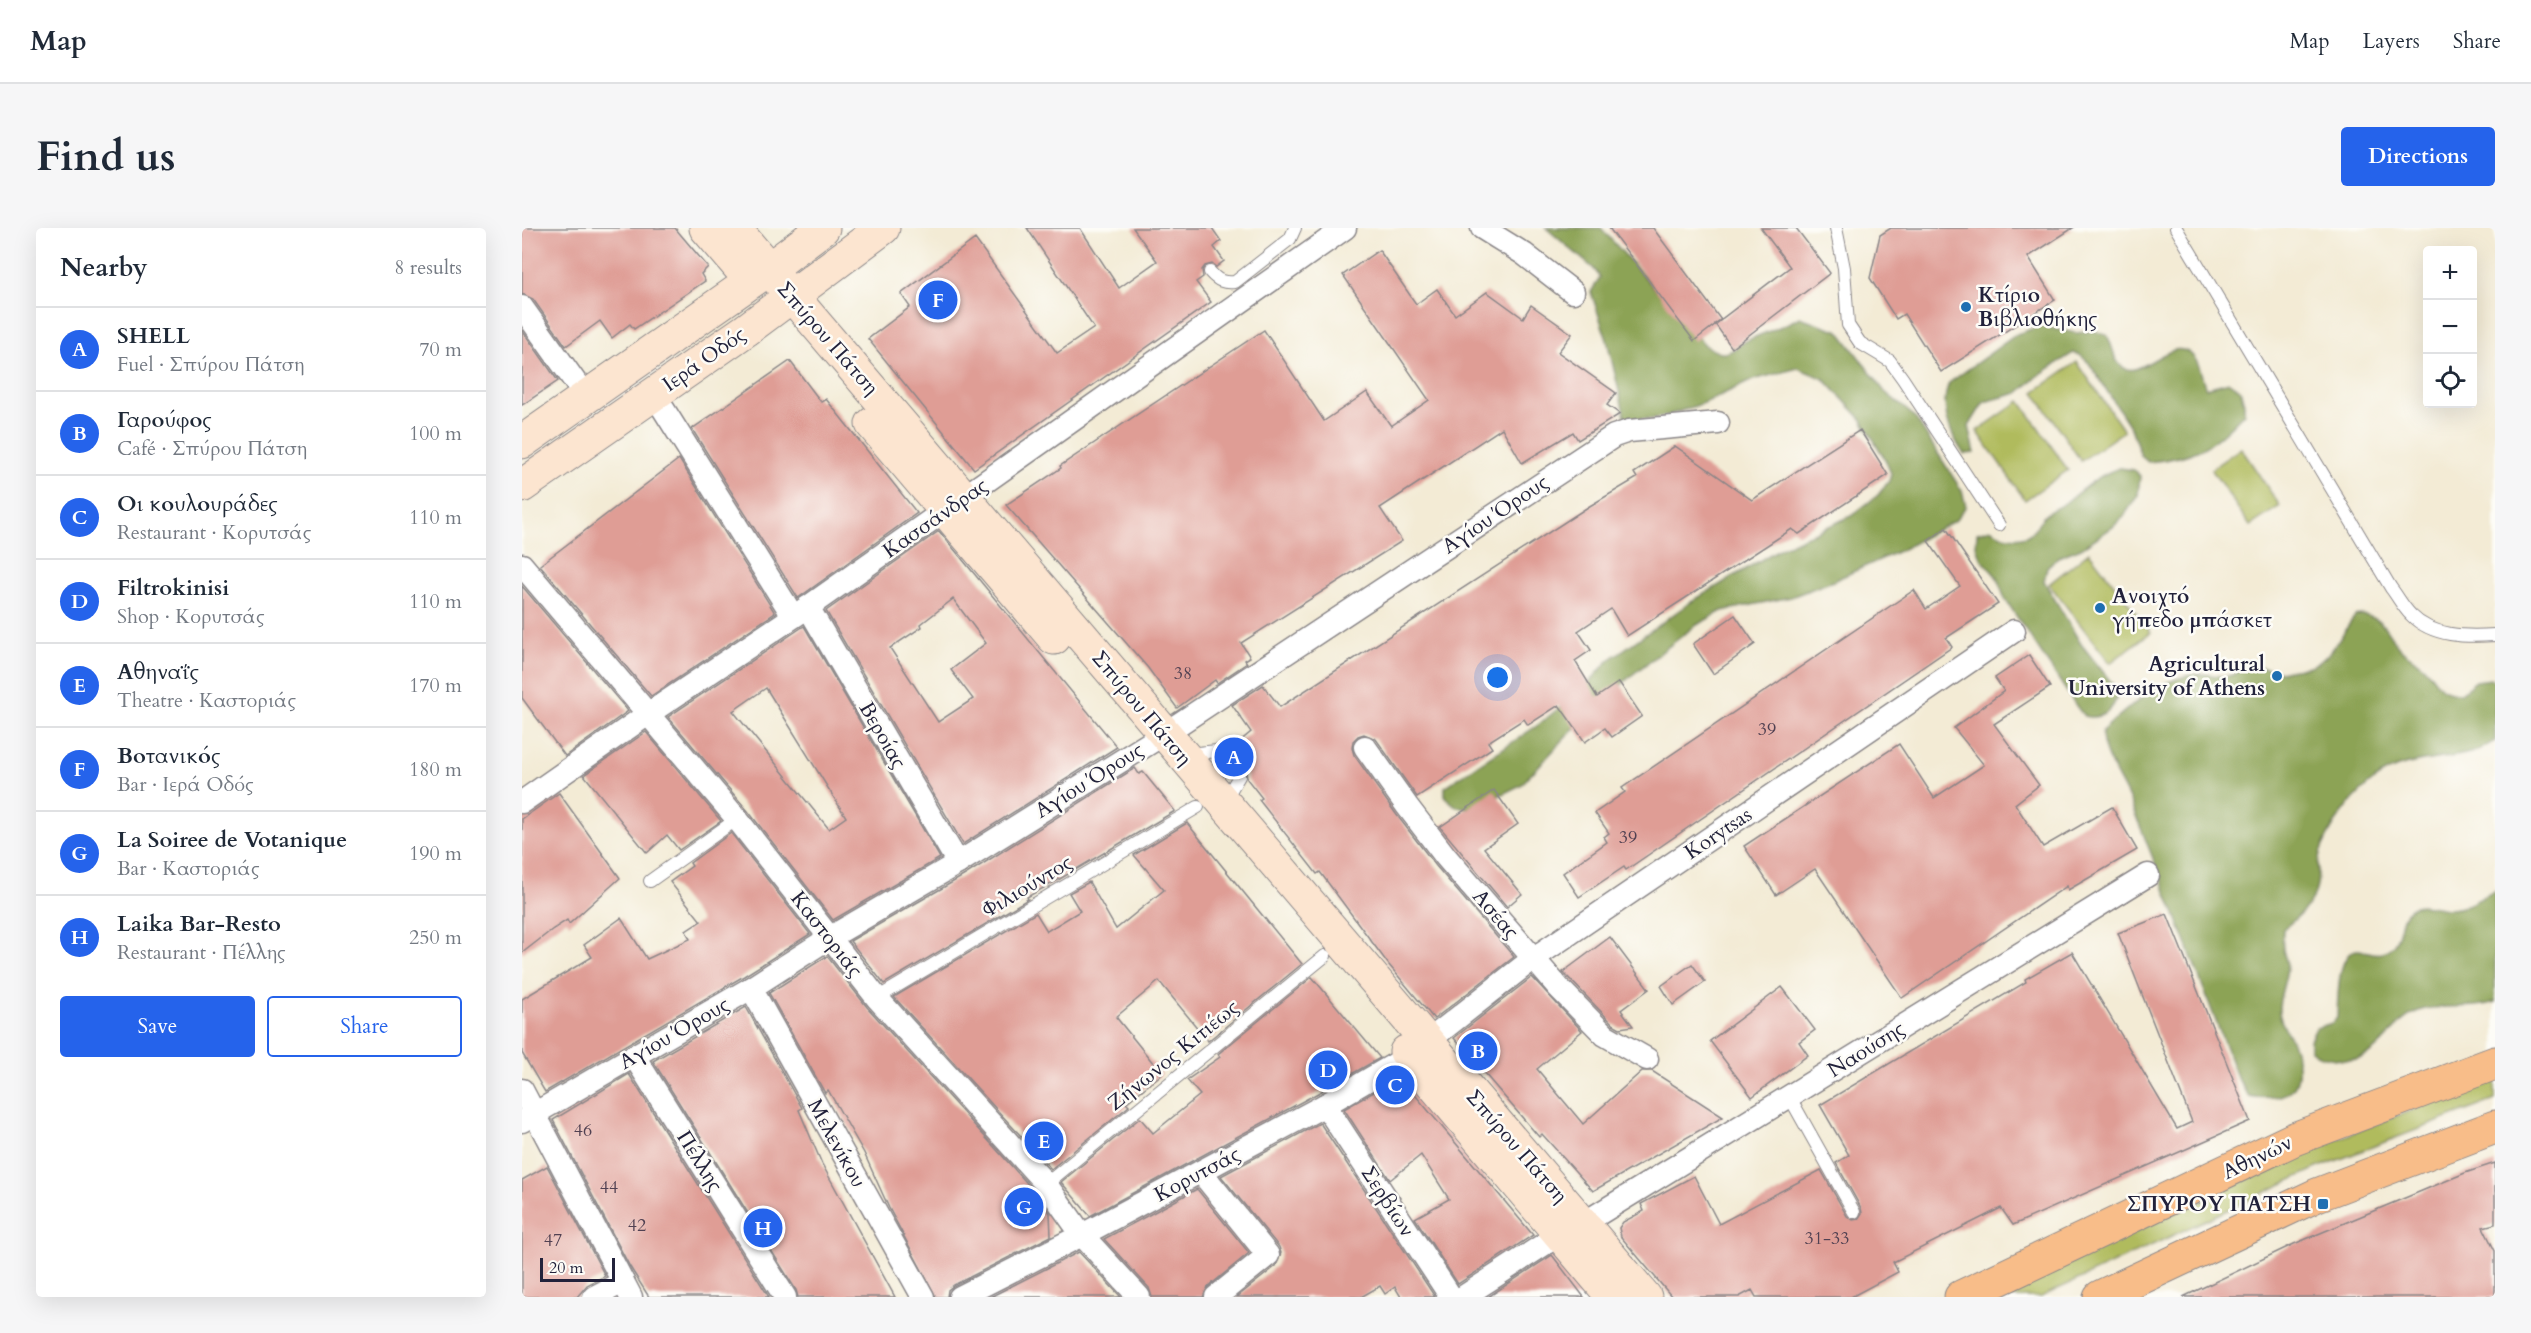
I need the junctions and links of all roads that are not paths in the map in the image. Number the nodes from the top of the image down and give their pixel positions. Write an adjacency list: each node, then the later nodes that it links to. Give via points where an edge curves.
1 (706, 228): 11 (street, Σπύρου Πάτση)
2 (734, 228): 11 (street, Σπύρου Πάτση)
3 (823, 228): 11 (street, Ιερά Οδός)
4 (884, 228): 13 (street, Ιερά Οδός)
5 (1295, 228): 10 (lane, via 1290,239 1235,282 1225,283)
6 (1345, 228): 20 (street, Κασσάνδρας)
7 (1482, 228): 12 (street)
8 (1836, 228): 21 (lane, via 1844,268 1846,315 1853,335 1890,361)
9 (2176, 228): 25 (lane, via 2385,578 2411,615 2448,634)
10 (1210, 272)
11 (760, 275): 13 (street, Σπύρου Πάτση); 16 (street, Ιερά Οδός)
12 (1573, 292)
13 (783, 302): 15 (street, Ιερά Οδός); 20 (street, Σπύρου Πάτση)
14 (522, 307): 16 (street)
15 (654, 394): 19 (street, Ιερά Οδός); 23 (street, Βεροίας)
16 (586, 397): 18 (street, Ιερά Οδός)
17 (1718, 423): 27 (street, Αγίου Όρους, via 1629,431 1614,436)
18 (522, 442)
19 (522, 486)
20 (955, 504): 23 (street, Κασσάνδρας); 27 (street, Σπύρου Πάτση)
21 (1999, 525)
22 (522, 565): 26 (street, Καστοριάς)
23 (800, 611): 26 (street, Κασσάνδρας); 32 (street, Βεροίας)
24 (2014, 631): 37 (street, Korytsas)
25 (2495, 635)
26 (648, 714): 29 (street, Κασσάνδρας); 31 (street, Καστοριάς)
27 (1164, 745): 30 (street, Σπύρου Πάτση); 30 (lane, via 1217,751 1239,776); 32 (street, Αγίου Όρους)
28 (1365, 747): 37 (street, Ασέας, via 1446,857)
29 (522, 802)
30 (1210, 805): 36 (street, Σπύρου Πάτση); 39 (lane, Φιλιούντος); 40 (street, Σπύρου Πάτση)
31 (737, 819): 34 (lane); 35 (street, Καστοριάς)
32 (958, 863): 35 (street, Αγίου Όρους)
33 (2148, 875): 45 (street, Ναούσης)
34 (650, 881)
35 (829, 938): 38 (street, Αγίου Όρους); 39 (street, Καστοριάς)
36 (1325, 957): 40 (street, Σπύρου Πάτση); 50 (lane, Ζήνωνος Κιτιέως)
37 (1534, 958): 40 (street, Korytsas); 42 (street, Ασέας, via 1594,1026)
38 (752, 988): 41 (street, Αγίου Όρους); 57 (street, Μελενίκου)
39 (877, 998): 50 (street, Καστοριάς)
40 (1419, 1049): 46 (street, Κορυτσάς); 52 (street, Σπύρου Πάτση)
41 (634, 1056): 47 (street, Αγίου Όρους); 56 (street, Πέλλης)
42 (1647, 1059)
43 (2495, 1063): 65 (highway, Αθηνών, via 2294,1139)
44 (522, 1090): 47 (street)
45 (1789, 1096): 51 (lane); 52 (street, Ναούσης)
46 (1325, 1106): 49 (street, Κορυτσάς); 61 (street, Σερβίων)
47 (528, 1117): 54 (street)
48 (2495, 1126): 66 (highway, via 2316,1195)
49 (1201, 1172): 53 (street, Κορυτσάς); 60 (street, via 1268,1255)
50 (1046, 1184): 53 (street, Καστοριάς)
51 (1854, 1212)
52 (1572, 1229): 62 (street, Ναούσης); 63 (street, Σπύρου Πάτση); 64 (street, Σπύρου Πάτση)
53 (1082, 1235): 58 (street, Κορυτσάς); 59 (street, Καστοριάς)
54 (627, 1289): 55 (street)
55 (594, 1297)
56 (785, 1297)
57 (923, 1297)
58 (960, 1297)
59 (1139, 1297)
60 (1216, 1297)
61 (1451, 1297)
62 (1463, 1297)
63 (1613, 1297)
64 (1645, 1297)
65 (1961, 1297)
66 (2100, 1297)

